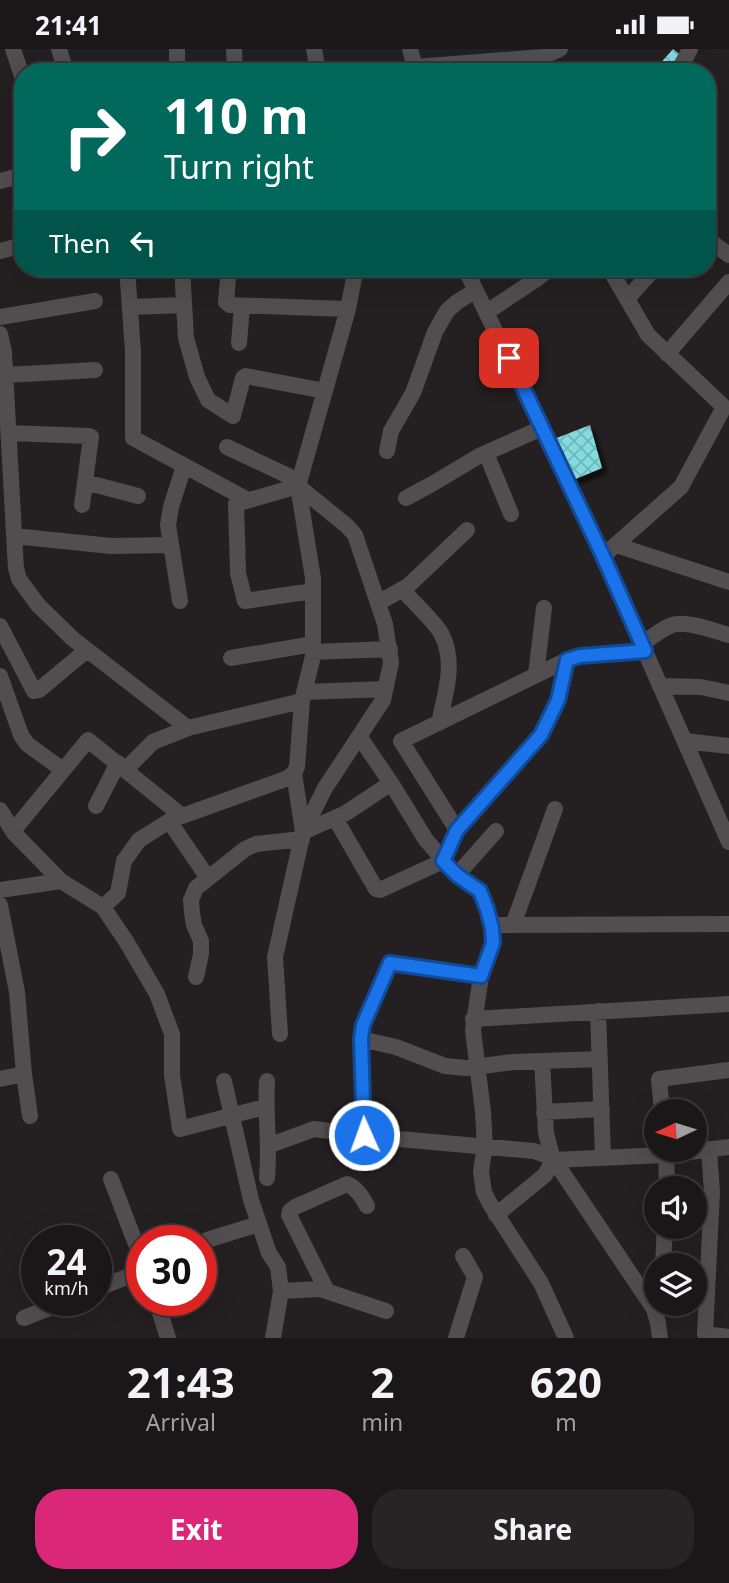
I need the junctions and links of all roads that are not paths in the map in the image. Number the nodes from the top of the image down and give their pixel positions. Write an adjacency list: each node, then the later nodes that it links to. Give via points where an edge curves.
1 (548, 52): 2 (street)
2 (518, 63)
3 (128, 277): 17 (street)
4 (182, 277): 15 (street)
5 (228, 277): 16 (street, via 227,303)
6 (354, 277): 18 (street)
7 (469, 277): 12 (street)
8 (539, 277): 19 (street)
9 (614, 277): 13 (street)
10 (647, 277): 13 (street)
11 (729, 282): 23 (street)
12 (475, 291): 19 (street); 31 (street, via 447,311 435,332 413,393 391,431)
13 (627, 299): 23 (street, via 648,335)
14 (95, 301): 20 (street)
15 (184, 305): 17 (street); 26 (street, via 186,338 197,377 208,400 233,417 246,376)
16 (242, 306): 18 (street); 22 (street)
17 (131, 307): 33 (street, via 133,438)
18 (348, 309): 26 (street)
19 (486, 312): 28 (street)
20 (0, 317)
21 (0, 334): 25 (street)
22 (239, 343)
23 (667, 353): 27 (street)
24 (95, 370): 25 (street)
25 (4, 384): 29 (street)
26 (325, 391): 35 (street)
27 (725, 402): 43 (street, via 681,487)
28 (542, 428): 32 (street); 45 (street)
29 (9, 433): 34 (street, via 89,436); 42 (street)
30 (227, 447): 35 (street)
31 (387, 451)
32 (486, 453): 37 (street); 40 (street)
33 (184, 466): 38 (street); 44 (street, via 170,516)
34 (85, 482): 36 (street); 39 (street)
35 (299, 484): 38 (street); 48 (street); 50 (street, via 355,535)
36 (138, 496)
37 (406, 498)
38 (248, 500): 48 (street, via 236,504 237,573 245,601)
39 (82, 505)
40 (511, 514)
41 (467, 530): 47 (street)
42 (14, 536): 44 (street, via 111,546); 57 (street, via 19,579 38,605)
43 (616, 544): 45 (street); 46 (street)
44 (171, 545): 49 (street)
45 (603, 556): 54 (street)
46 (729, 582)
47 (402, 589): 50 (street); 66 (street, via 442,633 450,670)
48 (313, 591): 55 (street)
49 (180, 601)
50 (378, 603): 56 (street)
51 (544, 608): 61 (street)
52 (0, 626): 57 (street, via 34,691)
53 (729, 635): 54 (street, via 688,624 672,625)
54 (643, 647): 59 (street); 62 (street)
55 (313, 648): 56 (street); 58 (street); 65 (street)
56 (390, 649): 63 (street)
57 (87, 650): 67 (street)
58 (231, 658)
59 (567, 660): 61 (street); 81 (street, via 558,700 541,735)
60 (0, 675): 72 (street, via 21,735)
61 (536, 675): 66 (street)
62 (660, 686): 64 (street); 69 (street)
63 (385, 689): 65 (street); 68 (street, via 383,700)
64 (729, 693)
65 (303, 696): 67 (street); 73 (street)
66 (439, 723): 81 (street, via 401,741)
67 (188, 728): 71 (street, via 153,742)
68 (359, 736): 74 (street); 84 (street, via 325,788)
69 (685, 741): 70 (street); 78 (street)
70 (729, 746)
71 (122, 767): 72 (street, via 88,740); 75 (street); 79 (street)
72 (63, 770): 82 (street)
73 (294, 773): 79 (street); 84 (street)
74 (391, 783): 80 (street); 86 (street)
75 (96, 806)
76 (555, 809): 95 (street)
77 (1, 813): 82 (street)
78 (722, 813): 85 (street)
79 (176, 818): 88 (street); 92 (street, via 139,840 124,861 118,893)
80 (335, 818): 84 (street); 86 (street, via 376,889)
81 (457, 830): 86 (street)
82 (13, 831): 89 (street)
83 (496, 831): 87 (street)
84 (303, 836): 88 (street, via 256,844); 101 (street, via 275,957)
85 (729, 842)
86 (443, 861): 87 (street)
87 (457, 875): 94 (street, via 480,891)
88 (208, 878): 97 (street, via 191,900 201,940)
89 (61, 881): 90 (street); 92 (street)
90 (0, 890)
91 (0, 905): 107 (street, via 18,992)
92 (103, 907): 115 (street, via 157,994 172,1034 180,1129)
93 (729, 924): 95 (street)
94 (491, 925): 95 (street); 96 (street, via 493,943)
95 (513, 925)
96 (481, 976): 100 (street); 102 (street, via 390,963)
97 (196, 977)
98 (729, 1004): 99 (street)
99 (598, 1011): 100 (street); 103 (street)
100 (473, 1019): 105 (street)
101 (280, 1034)
102 (361, 1039): 105 (street, via 445,1066); 117 (street)
103 (600, 1059): 104 (street); 113 (street)
104 (542, 1061): 105 (street); 114 (street)
105 (477, 1066): 119 (street)
106 (729, 1070): 111 (street, via 659,1079)
107 (24, 1074): 108 (street); 116 (street)
108 (0, 1079)
109 (224, 1081): 115 (street)
110 (267, 1081): 112 (street)
111 (661, 1099)
112 (265, 1107): 115 (street); 125 (street)
113 (602, 1109): 114 (street); 123 (street)
114 (544, 1112): 124 (street)
115 (231, 1115): 129 (street)
116 (30, 1116)
117 (364, 1135): 118 (street, via 314,1129); 119 (street)
118 (273, 1144)
119 (485, 1146): 124 (street, via 534,1151); 128 (street, via 484,1192)
120 (729, 1147): 121 (street)
121 (709, 1149): 140 (street, via 712,1192 705,1334)
122 (644, 1154): 123 (street)
123 (603, 1157): 124 (street)
124 (552, 1160): 128 (street, via 545,1175); 139 (street, via 639,1285 654,1309)
125 (267, 1178)
126 (111, 1179): 130 (street)
127 (367, 1206): 134 (street, via 347,1184 290,1211)
128 (496, 1215): 144 (street, via 541,1283)
129 (259, 1224): 131 (street); 133 (street, via 278,1267)
130 (129, 1225)
131 (217, 1237)
132 (463, 1256): 143 (street, via 475,1277)
133 (281, 1291): 134 (street); 142 (street)
134 (327, 1291): 135 (street)
135 (386, 1311)
136 (29, 1316): 138 (street)
137 (161, 1316): 141 (street)
138 (24, 1318)
139 (659, 1331)
140 (729, 1337)
141 (168, 1338)
142 (273, 1338)
143 (456, 1338)
144 (566, 1338)

